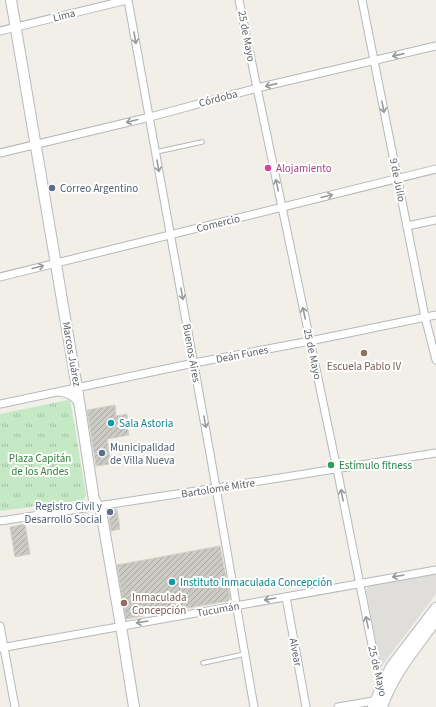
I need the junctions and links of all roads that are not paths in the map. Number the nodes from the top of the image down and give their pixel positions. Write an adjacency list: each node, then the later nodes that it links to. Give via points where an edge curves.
1 (11, 0): 5 (main road, Marcos Juárez)
2 (128, 0): 5 (street, Lima); 10 (street, Buenos Aires, one-way to 10)
3 (239, 0): 9 (street, 25 de Mayo)
4 (362, 0): 8 (street, 9 de Julio)
5 (15, 27): 6 (street, Lima); 12 (main road, Marcos Juárez)
6 (0, 31)
7 (436, 46): 8 (street, Córdoba, one-way to 8)
8 (374, 61): 9 (street, Córdoba, one-way to 9); 16 (street, 9 de Julio, one-way to 16)
9 (257, 88): 10 (street, Córdoba); 17 (street, 25 de Mayo, one-way to 9)
10 (150, 117): 12 (street, Córdoba, one-way to 12); 13 (street, Buenos Aires)
11 (202, 142): 13 (lane)
12 (35, 145): 14 (street, Córdoba); 21 (main road, Marcos Juárez)
13 (156, 152): 20 (street, Buenos Aires, one-way to 20)
14 (0, 153)
15 (436, 169): 16 (street, Comercio)
16 (398, 179): 17 (street, Comercio, one-way to 16); 19 (street, 9 de Julio)
17 (282, 207): 20 (street, Comercio); 25 (street, 25 de Mayo, one-way to 17)
18 (436, 220): 19 (street)
19 (407, 226): 24 (street, 9 de Julio)
20 (171, 235): 21 (street, Comercio); 27 (street, Buenos Aires, one-way to 27)
21 (56, 263): 22 (street, Comercio, one-way to 21); 28 (main road, Marcos Juárez)
22 (0, 277)
23 (436, 315): 24 (street, Deán Funes)
24 (425, 317): 25 (street, Deán Funes); 26 (street, 9 de Julio)
25 (310, 341): 27 (street, Deán Funes); 33 (street, 25 de Mayo)
26 (436, 360)
27 (194, 364): 28 (street, Deán Funes); 34 (street, Buenos Aires, one-way to 34)
28 (77, 388): 29 (street, Deán Funes); 31 (main road, Marcos Juárez)
29 (57, 392): 30 (street, Deán Funes); 31 (street, via 73,397)
30 (0, 404)
31 (81, 407): 35 (main road, Marcos Juárez, via 94,500)
32 (436, 453): 33 (street, Bartolomé Mitre)
33 (337, 469): 34 (street, Bartolomé Mitre); 38 (street, 25 de Mayo, one-way to 33)
34 (216, 488): 35 (street, Bartolomé Mitre); 40 (street, Buenos Aires)
35 (98, 506): 36 (street, Bartolomé Mitre); 44 (main road, Marcos Juárez, via 101,511)
36 (0, 522)
37 (436, 570): 38 (street, Tucumán, one-way to 38)
38 (359, 583): 39 (street, Tucumán); 48 (street, 25 de Mayo, one-way to 38)
39 (286, 597): 40 (street, Tucumán, one-way to 40); 53 (street, Alvear)
40 (237, 605): 44 (street, Tucumán, one-way to 44); 46 (street, Buenos Aires)
41 (436, 608): 48 (main road, via 392,667)
42 (436, 620): 49 (main road, via 398,672)
43 (0, 626): 45 (street)
44 (121, 626): 45 (street, Tucumán); 51 (main road, Marcos Juárez)
45 (2, 647): 50 (street)
46 (245, 654): 47 (lane); 52 (street, Buenos Aires)
47 (203, 663)
48 (381, 688): 49 (main road)
49 (380, 704): 54 (street)
50 (15, 707)
51 (134, 707)
52 (254, 707)
53 (306, 707)
54 (338, 707)

